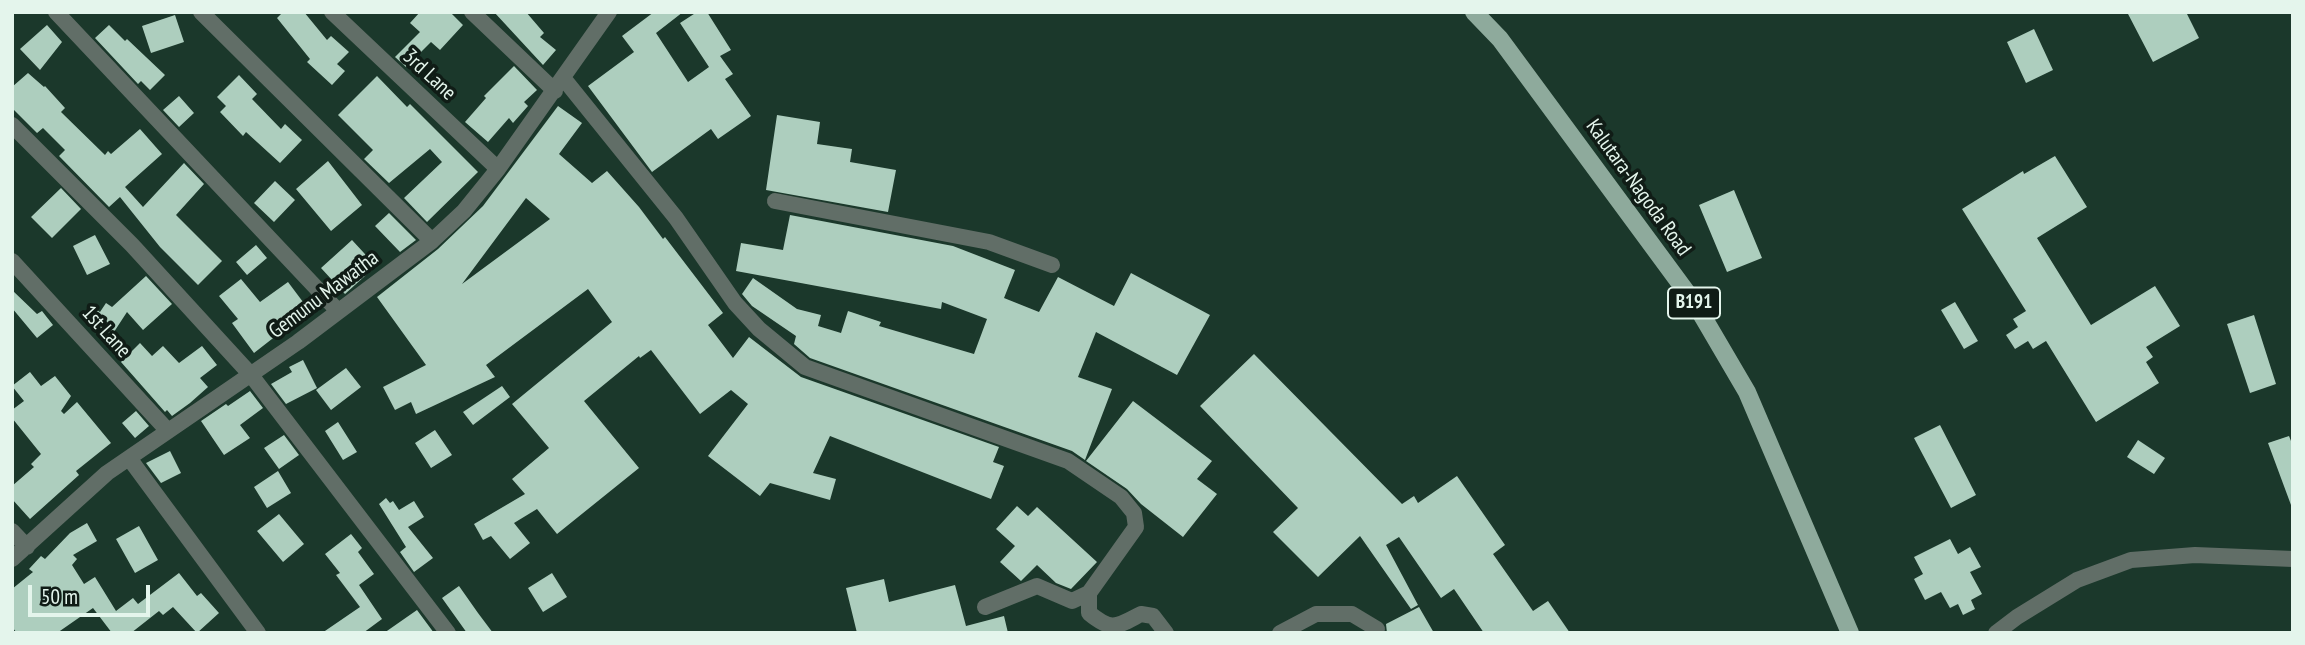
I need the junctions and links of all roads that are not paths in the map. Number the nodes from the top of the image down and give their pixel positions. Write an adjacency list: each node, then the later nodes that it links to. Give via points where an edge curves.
1 (56, 12): 14 (street)
2 (201, 12): 11 (street)
3 (332, 12): 9 (street, 3rd Lane)
4 (472, 12): 7 (street)
5 (609, 12): 7 (street, Gemunu Mawatha)
6 (1474, 12): 30 (main road, Kalutara-Nagoda Road / B191, via 1500,39 1696,305 1747,392)
7 (559, 85): 9 (street, Gemunu Mawatha); 22 (street, via 676,218 735,303 805,366 1068,461 1121,497 1134,513 1136,527)
8 (12, 125): 15 (street)
9 (498, 169): 11 (street, Gemunu Mawatha)
10 (775, 201): 13 (street, via 989,242)
11 (432, 241): 14 (street, Gemunu Mawatha)
12 (12, 261): 16 (street, 1st Lane)
13 (1052, 265)
14 (338, 311): 15 (street, Gemunu Mawatha)
15 (251, 375): 16 (street, Gemunu Mawatha); 27 (street)
16 (168, 432): 17 (street, Gemunu Mawatha)
17 (130, 458): 19 (street, Gemunu Mawatha, via 107,473); 26 (street)
18 (12, 531): 19 (street)
19 (27, 547): 20 (street, Gemunu Mawatha)
20 (12, 559)
21 (2293, 559): 31 (street, via 2195,555 2132,560 2077,580)
22 (1089, 593): 23 (street, via 1072,601 1037,586); 24 (street, via 1088,613)
23 (985, 607)
24 (1100, 629): 28 (street, via 1119,626 1141,614 1153,616)
25 (1377, 629): 29 (street, via 1352,614 1316,614)
26 (258, 633)
27 (448, 633)
28 (1167, 633)
29 (1280, 633)
30 (1850, 633)
31 (1996, 633)

